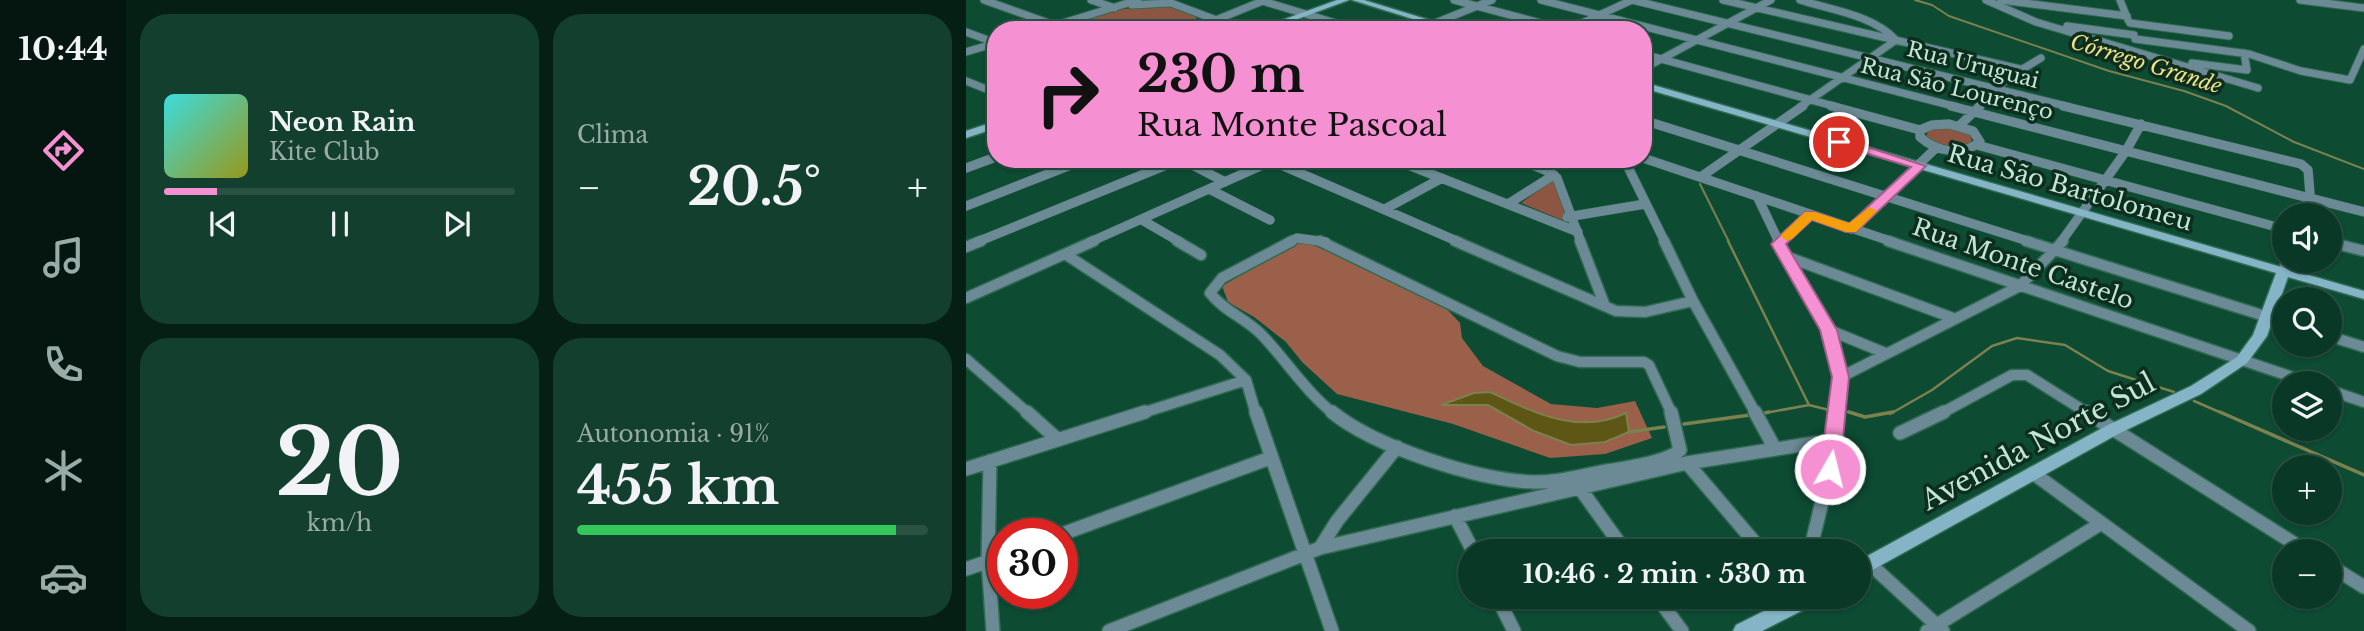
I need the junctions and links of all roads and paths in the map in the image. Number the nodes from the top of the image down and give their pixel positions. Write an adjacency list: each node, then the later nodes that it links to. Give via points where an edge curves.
1 (984, 0): 31 (street)
2 (1091, 0): 24 (street)
3 (1138, 0): 24 (street)
4 (1147, 0): 22 (street)
5 (1163, 0): 21 (street)
6 (1188, 0): 21 (street)
7 (1263, 0): 27 (street); 29 (street)
8 (1345, 0): 27 (street)
9 (1356, 0): 35 (street)
10 (1454, 0): 23 (street)
11 (1492, 0): 23 (street)
12 (1541, 0): 28 (street, Rua São Lourenço)
13 (1632, 0): 28 (street); 41 (street, Rua Uruguai)
14 (1723, 0): 25 (street)
15 (1771, 0): 25 (street)
16 (1800, 0): 47 (street, via 1875,25)
17 (1986, 0): 40 (street)
18 (2001, 0): 30 (street)
19 (2120, 0): 30 (street)
20 (2300, 0): 26 (street)
21 (1173, 4): 22 (street); 29 (street)
22 (1130, 5): 24 (street)
23 (1476, 6): 36 (street); 37 (street)
24 (1116, 8): 32 (street)
25 (1758, 8): 41 (street); 47 (street)
26 (2364, 8)
27 (1307, 13): 33 (street); 34 (street)
28 (1599, 15): 38 (street); 39 (street, Rua São Lourenço)
29 (1216, 20)
30 (2128, 20): 44 (street); 45 (street)
31 (1039, 21)
32 (1074, 21)
33 (1285, 21)
34 (1331, 21)
35 (1428, 21)
36 (1440, 21)
37 (1530, 21)
38 (1586, 21)
39 (1622, 21)
40 (2036, 22): 45 (street); 51 (street)
41 (1728, 23): 46 (street); 55 (street, Rua Uruguai)
42 (1652, 29): 46 (street, Rua São Lourenço)
43 (966, 32): 48 (street)
44 (2228, 36)
45 (2134, 37): 51 (street); 52 (street)
46 (1696, 40): 58 (street); 61 (street, Rua São Lourenço)
47 (1896, 40): 55 (street); 60 (street)
48 (987, 44)
49 (987, 49): 53 (street)
50 (2364, 49): 52 (street, via 2350,80)
51 (2139, 52): 57 (street)
52 (2244, 53): 57 (street, via 2248,69)
53 (966, 54)
54 (1652, 56): 58 (street)
55 (1871, 58): 61 (street); 64 (street, Rua Uruguai)
56 (2041, 58): 60 (street)
57 (2157, 58): 65 (street)
58 (1661, 59): 59 (street); 67 (street)
59 (1652, 64)
60 (2021, 69): 64 (street)
61 (1842, 78): 67 (street); 68 (street, Rua São Lourenço)
62 (966, 80): 66 (street)
63 (1652, 88): 70 (street, Rua São Bartolomeu)
64 (1998, 88): 68 (street); 71 (street, Rua Uruguai)
65 (2258, 88)
66 (987, 89)
67 (1812, 100): 70 (street); 74 (street)
68 (1974, 112): 72 (street); 79 (street, Rua São Lourenço)
69 (1652, 123): 78 (street)
70 (1778, 124): 78 (street); 82 (street, Rua São Bartolomeu)
71 (2141, 124): 79 (street); 100 (street, Rua Uruguai, via 2305,166 2311,190)
72 (1959, 126): 74 (street, via 1932,125); 76 (street, via 1980,138)
73 (987, 127): 75 (street)
74 (1920, 130): 77 (street, via 1923,141)
75 (967, 134)
76 (1977, 145): 77 (street, via 1960,150); 95 (street)
77 (1936, 148): 82 (street)
78 (1741, 150): 93 (street); 99 (street)
79 (2126, 151): 95 (street); 100 (street, Rua São Lourenço)
80 (987, 160): 83 (street)
81 (1652, 161): 93 (street, Rua Monte Castelo)
82 (1919, 166): 99 (street); 107 (street, Rua São Bartolomeu)
83 (966, 168)
84 (1063, 168): 104 (street)
85 (1159, 168): 118 (street)
86 (1198, 168): 96 (street)
87 (1256, 168): 96 (street)
88 (1292, 168): 105 (street)
89 (1416, 168): 94 (street)
90 (1537, 168): 92 (street)
91 (1628, 168): 103 (street)
92 (1554, 176): 102 (street); 109 (street)
93 (1702, 176): 98 (street, Rua Monte Castelo)
94 (1442, 178): 102 (street); 105 (street)
95 (2105, 181): 107 (street); 113 (street)
96 (1225, 182): 97 (street)
97 (1209, 189): 110 (street); 111 (street)
98 (1757, 195): 108 (street, Rua Monte Castelo); 116 (street)
99 (1886, 196): 114 (street); 119 (street)
100 (2308, 198): 101 (street); 106 (street, Rua São Lourenço)
101 (2306, 203)
102 (1508, 204): 112 (street)
103 (1645, 204): 109 (street); 130 (street)
104 (966, 206)
105 (1385, 209): 131 (street)
106 (2364, 212)
107 (2082, 214): 119 (street); 124 (street, Rua São Bartolomeu)
108 (1810, 215): 114 (street, Rua Monte Castelo); 116 (street)
109 (1571, 216): 112 (street); 115 (street)
110 (1142, 220): 121 (street); 122 (street)
111 (1270, 220)
112 (1546, 220): 115 (street)
113 (2272, 226)
114 (1851, 229): 127 (street, Rua Monte Castelo)
115 (1578, 232): 131 (street)
116 (1779, 244): 123 (street)
117 (2342, 245): 120 (street)
118 (966, 247)
119 (2056, 250): 127 (street); 132 (street)
120 (2364, 251)
121 (1065, 254): 129 (street); 143 (street, via 1220,355)
122 (1201, 255)
123 (1785, 256): 133 (street); 135 (street)
124 (2272, 263)
125 (2283, 273): 132 (street)
126 (2304, 273): 128 (street, Rua São Bartolomeu)
127 (2020, 286): 133 (street); 140 (street, Rua Monte Castelo)
128 (2364, 295)
129 (966, 298)
130 (1693, 301): 131 (street, via 1631,314); 151 (street)
131 (1605, 306)
132 (2267, 317): 134 (street); 140 (street)
133 (1953, 318): 138 (street)
134 (2272, 318)
135 (1829, 330): 138 (street); 142 (street)
136 (2342, 341): 137 (street)
137 (2364, 347)
138 (1885, 353): 142 (street)
139 (966, 359): 148 (street)
140 (2242, 360): 141 (street, Rua Monte Castelo); 146 (street, Avenida Norte Sul, via 2196,390)
141 (2275, 371)
142 (1841, 377): 149 (street)
143 (1246, 380): 148 (street); 152 (street)
144 (2342, 394): 145 (street)
145 (2364, 402)
146 (2112, 430): 147 (street, via 2038,380 2015,374); 156 (street, Avenida Norte Sul); 166 (street)
147 (1900, 433)
148 (1057, 439): 153 (street)
149 (1834, 440): 151 (street); 165 (street)
150 (1396, 447): 150 (street, via 1531,482 1665,458 1678,453 1681,445 1663,395 1644,362 1580,362 1557,356 1318,239 1297,238 1282,244 1214,285 1212,297 1255,328 1338,418); 167 (street)
151 (1774, 447): 154 (street)
152 (1270, 458): 161 (street); 168 (street)
153 (990, 461): 155 (street); 159 (street)
154 (1687, 463): 157 (street); 164 (street)
155 (966, 469)
156 (2033, 473): 160 (street); 170 (street, Avenida Norte Sul)
157 (1579, 487): 158 (street); 163 (street)
158 (1455, 516): 162 (street); 167 (street)
159 (993, 518)
160 (2099, 524): 179 (street); 186 (street)
161 (1078, 528)
162 (1467, 539)
163 (1616, 539)
164 (1752, 539)
165 (1813, 539)
166 (2287, 539)
167 (1320, 548): 168 (street)
168 (1304, 553): 181 (street); 182 (street)
169 (987, 562): 171 (street)
170 (1871, 563)
171 (966, 569)
172 (1871, 573): 179 (street)
173 (2342, 573): 174 (street)
174 (2364, 587)
175 (994, 609): 180 (street)
176 (1503, 609): 183 (street)
177 (1666, 609): 184 (street)
178 (1784, 609): 185 (street)
179 (1935, 629)
180 (993, 631)
181 (1109, 631)
182 (1332, 631)
183 (1514, 631)
184 (1682, 631)
185 (1743, 631)
186 (2249, 631)

